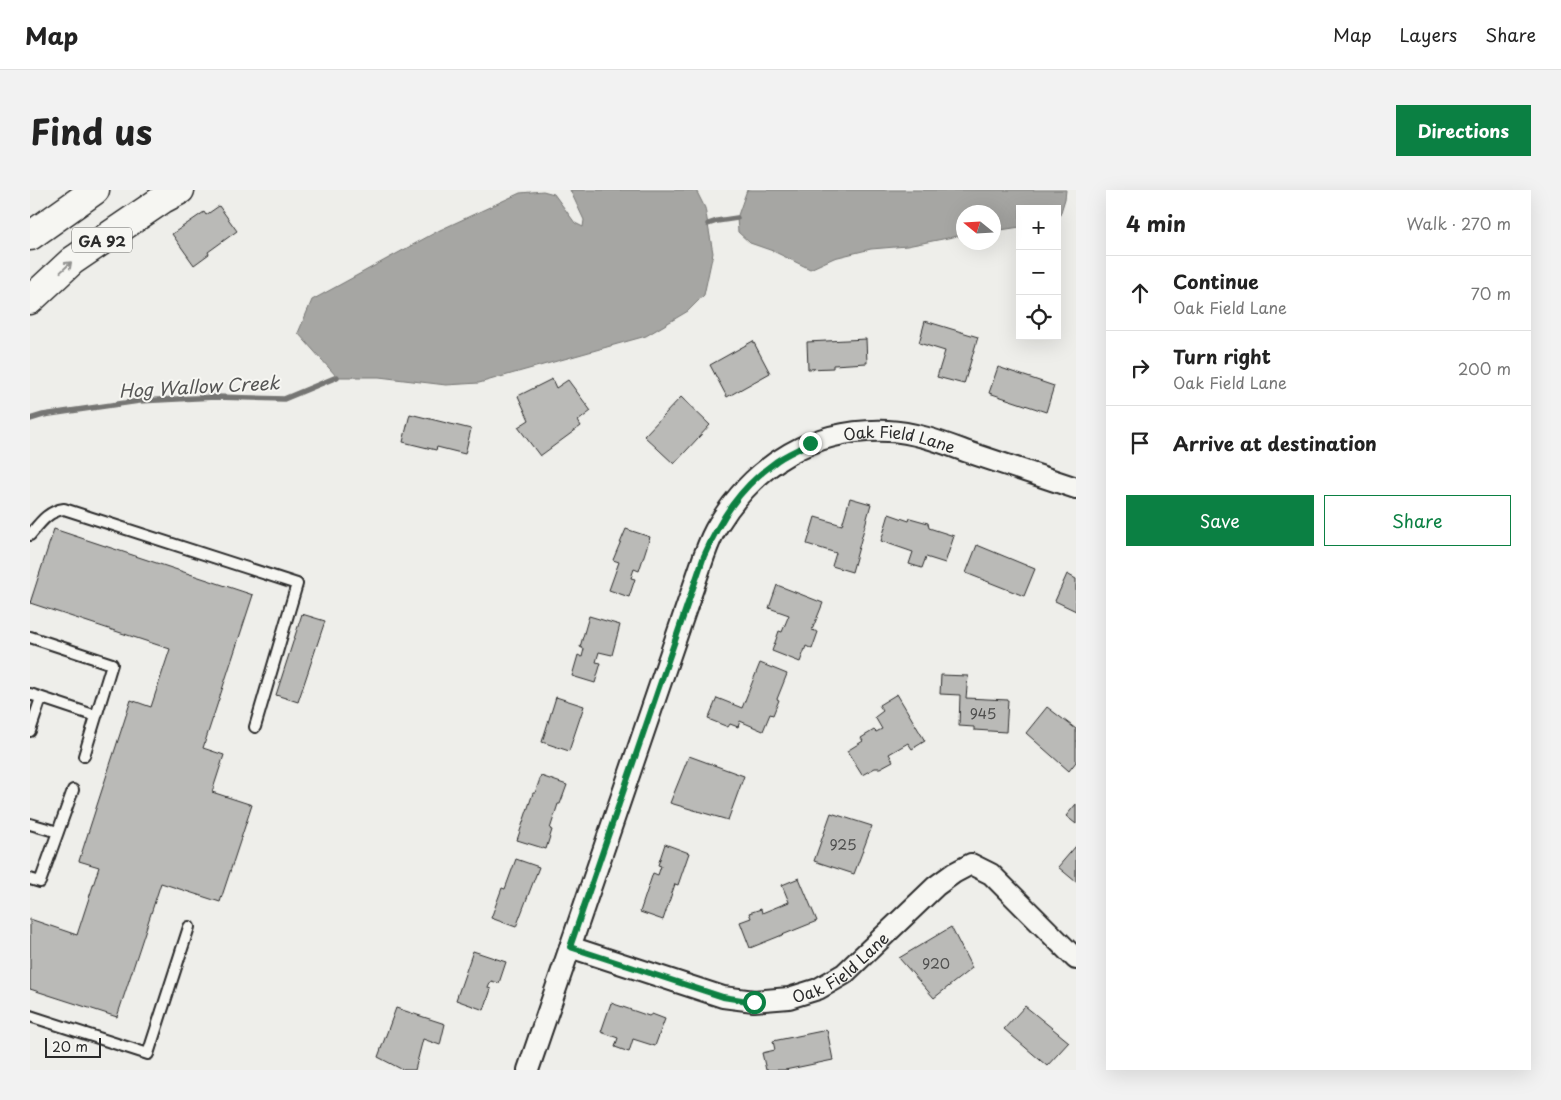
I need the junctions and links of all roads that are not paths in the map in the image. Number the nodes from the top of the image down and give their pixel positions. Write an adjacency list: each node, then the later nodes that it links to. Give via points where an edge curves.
1 (95, 190): 3 (main road, GA 92)
2 (180, 190): 4 (main road, GA 92, one-way to 2, via 72,261)
3 (30, 236)
4 (30, 300)
5 (1076, 488): 19 (street, Oak Field Lane, via 928,439 889,431 849,433 810,443 774,462 742,491 717,526 704,556)
6 (30, 534): 11 (lane, via 46,516 64,509 297,584)
7 (30, 637): 10 (lane, via 112,664)
8 (30, 694): 9 (lane)
9 (41, 698): 10 (lane); 12 (lane)
10 (96, 716): 13 (lane)
11 (255, 727)
12 (30, 731)
13 (84, 756)
14 (72, 790): 16 (lane)
15 (30, 824): 16 (lane)
16 (58, 832): 17 (lane, via 40,882)
17 (30, 879)
18 (189, 927): 21 (lane, via 148,1054)
19 (570, 947): 20 (street, Oak Field Lane, via 723,997 754,1002 789,998 818,989 844,974 936,886 971,864 991,874); 22 (street, Oak Field Lane)
20 (1076, 958)
21 (30, 1016)
22 (528, 1070)

